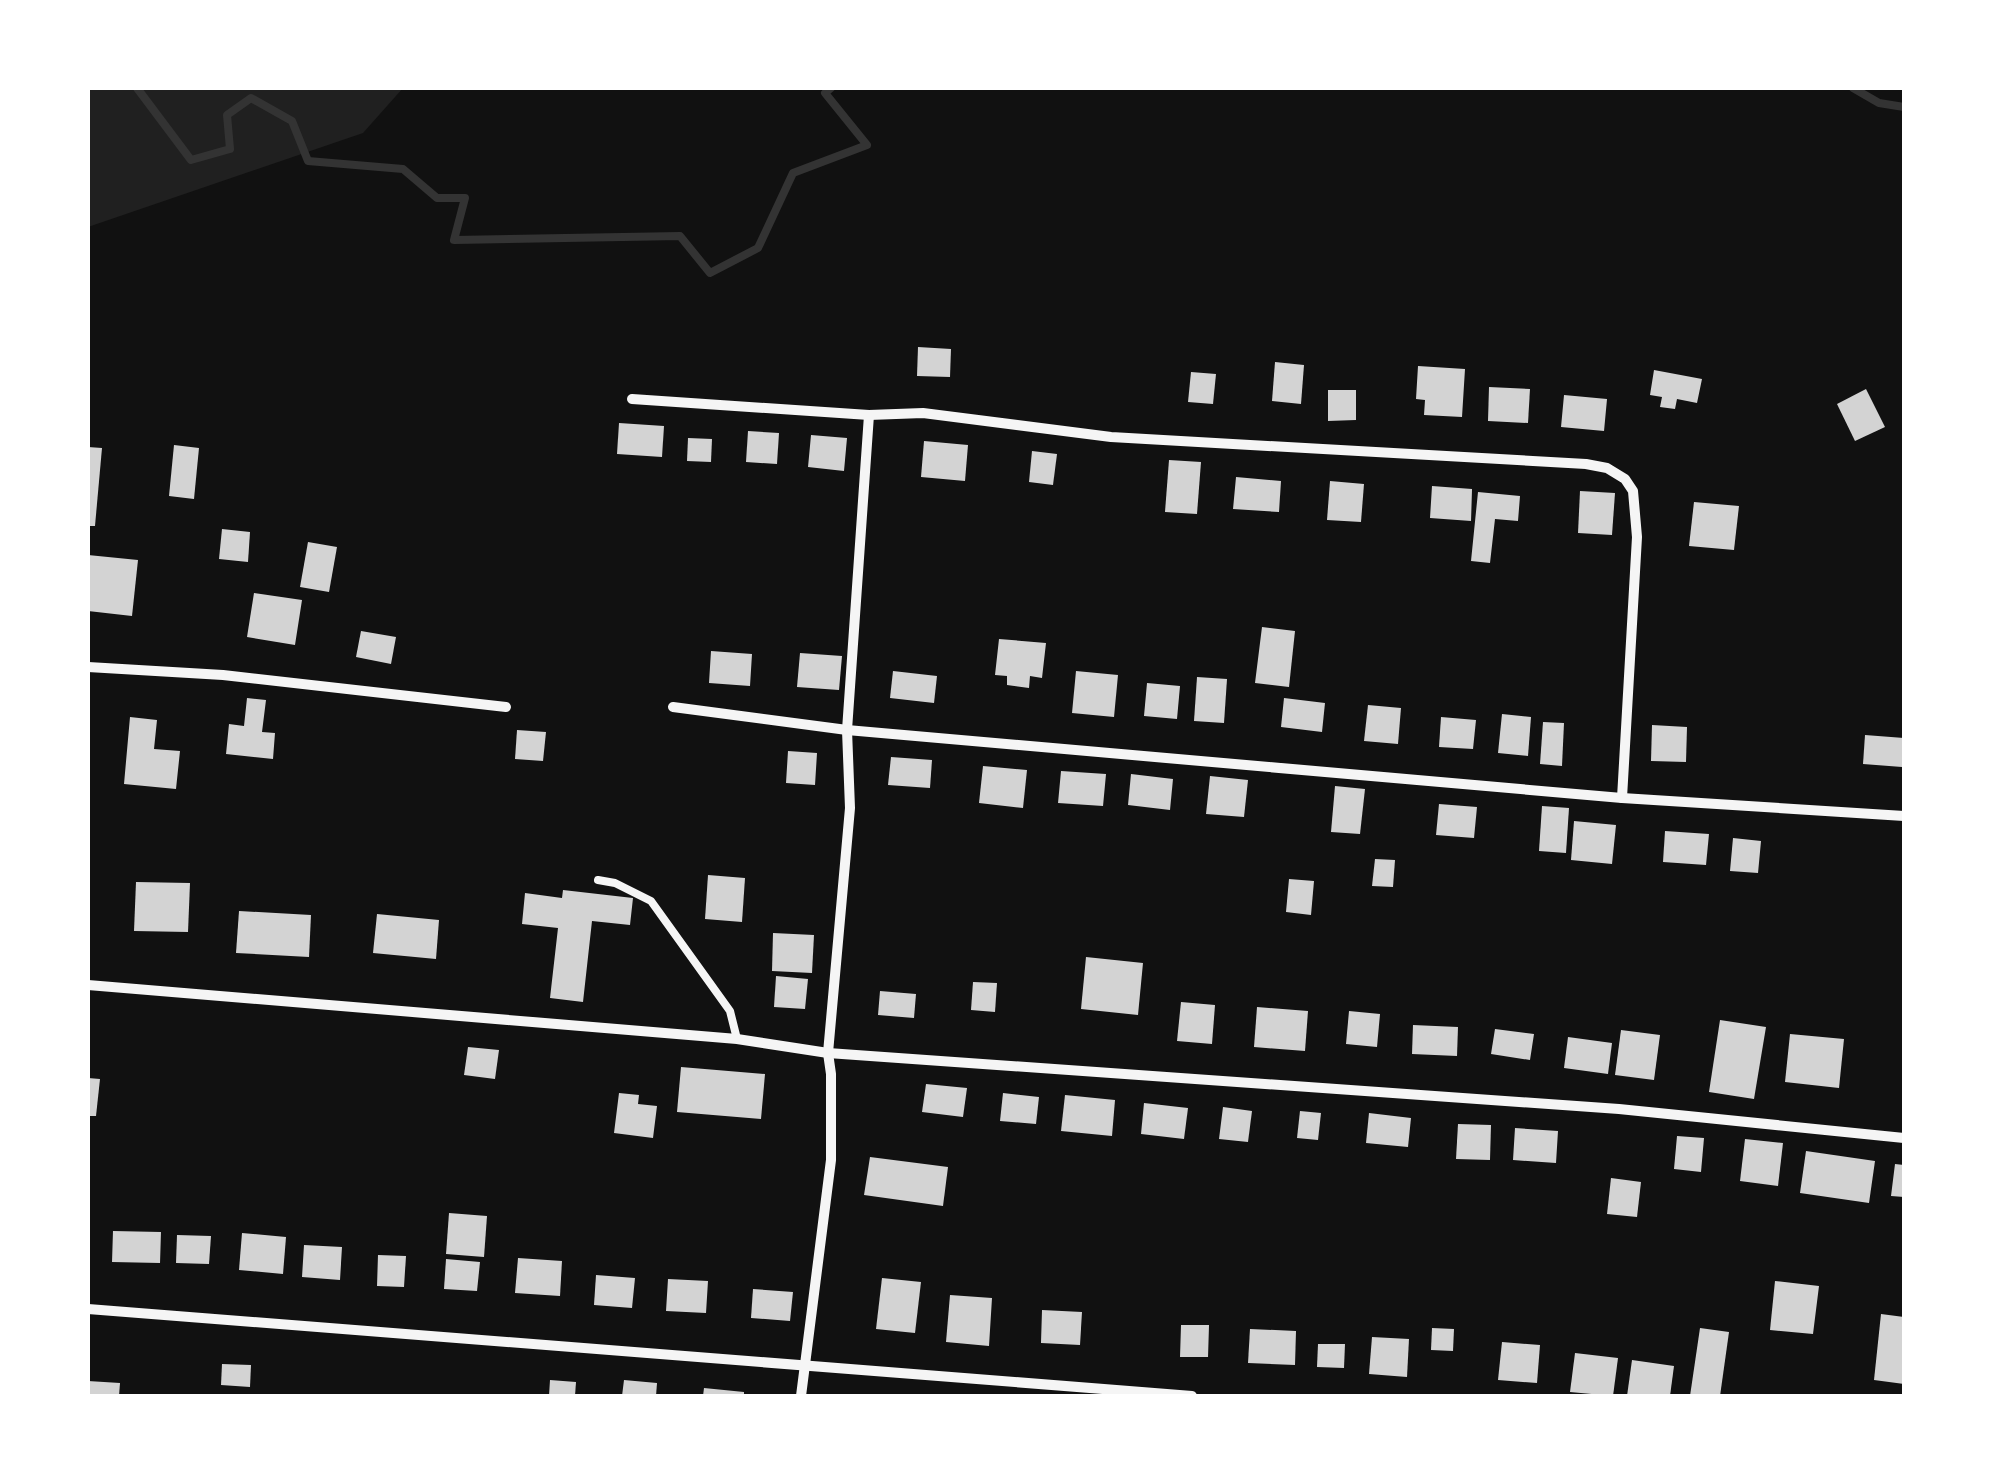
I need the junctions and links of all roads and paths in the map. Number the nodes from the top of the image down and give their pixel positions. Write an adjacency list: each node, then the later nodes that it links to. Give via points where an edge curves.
1 (632, 399): 2 (street)
2 (869, 415): 6 (street); 7 (street, via 924,413 1197,443 1607,468 1633,491 1636,556)
3 (88, 667): 5 (street)
4 (673, 706): 6 (street)
5 (506, 707)
6 (847, 730): 7 (street); 12 (street, via 850,808)
7 (1622, 798): 8 (street)
8 (1904, 816)
9 (598, 880): 11 (lane, via 650,901 730,1011)
10 (88, 985): 11 (street)
11 (737, 1039): 12 (street)
12 (828, 1052): 13 (street, via 1619,1109); 15 (street, via 831,1160)
13 (1904, 1138)
14 (88, 1309): 15 (street)
15 (804, 1367): 16 (street); 17 (street)
16 (801, 1396)
17 (1192, 1396)

